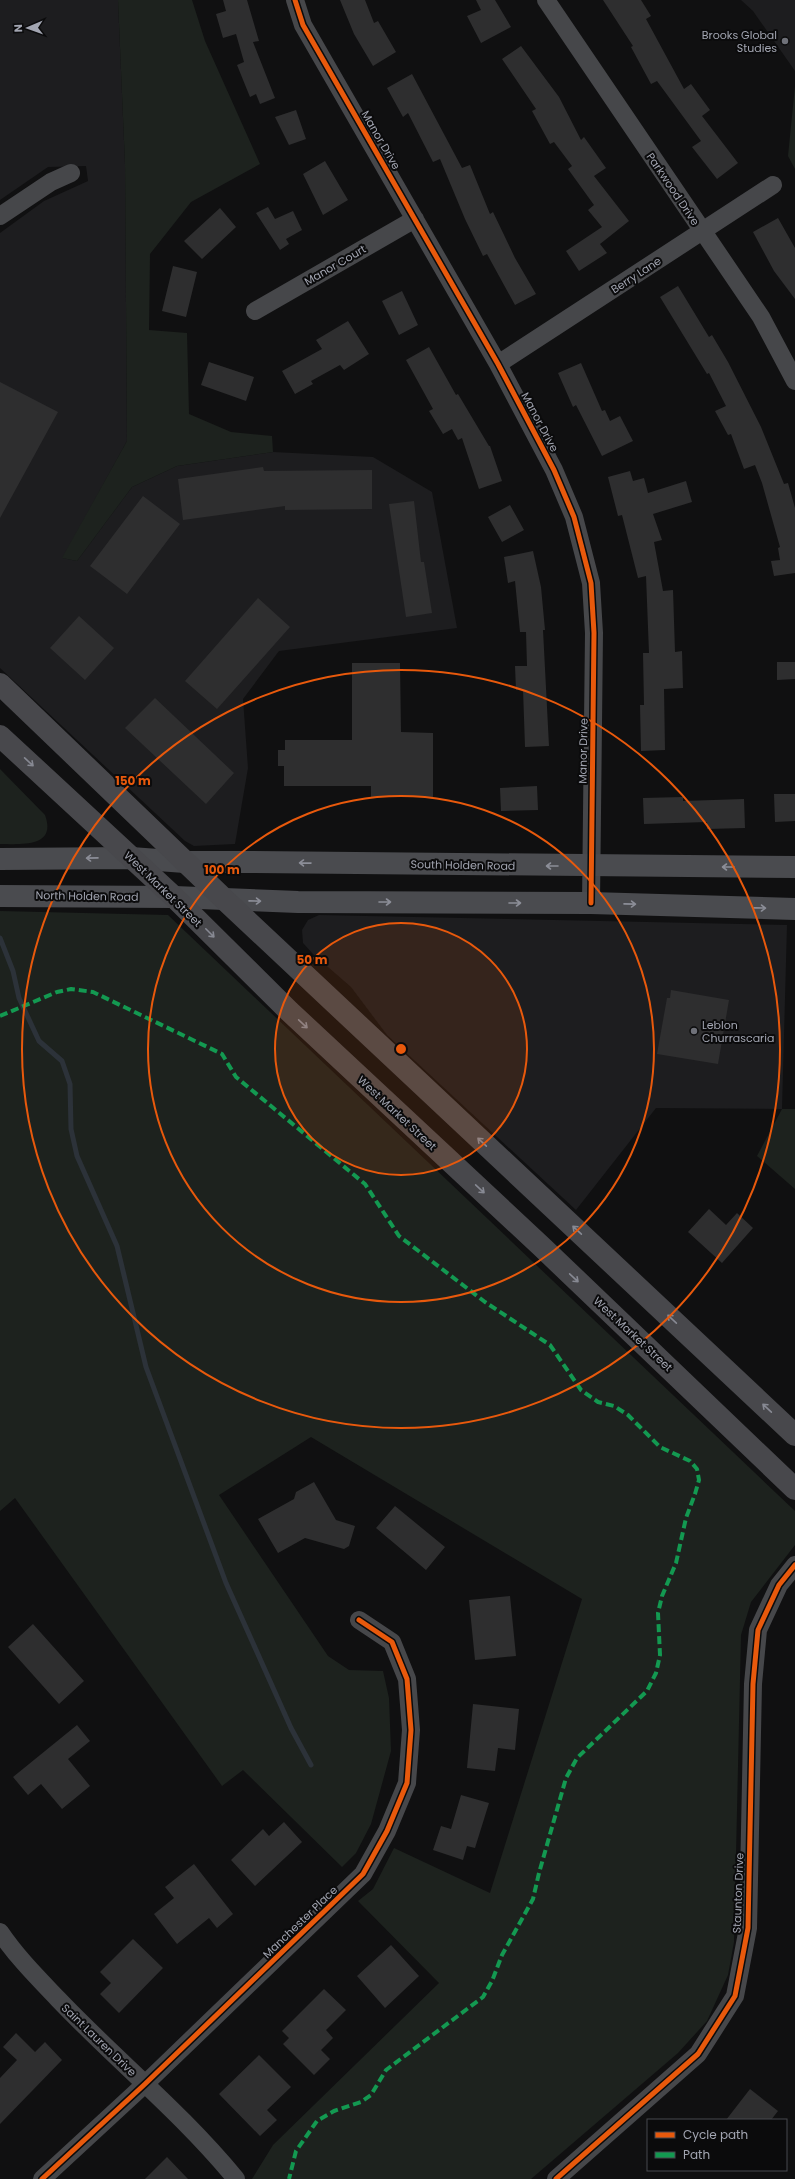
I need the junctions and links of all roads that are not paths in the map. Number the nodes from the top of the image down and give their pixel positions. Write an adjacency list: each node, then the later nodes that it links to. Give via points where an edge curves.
1 (295, 0): 6 (street, Manor Drive, via 303,25)
2 (546, 0): 7 (street, Parkwood Drive)
3 (71, 173): 5 (street, via 51,182)
4 (773, 185): 7 (street, Berry Lane)
5 (0, 216)
6 (415, 219): 8 (street, Manor Court); 9 (street, Manor Drive)
7 (702, 232): 9 (street, Berry Lane); 10 (street, Parkwood Drive, via 761,317)
8 (256, 311)
9 (498, 364): 16 (street, Manor Drive, via 554,470 574,517 591,583 594,633)
10 (795, 381)
11 (0, 684): 15 (main road)
12 (0, 736): 13 (main road, West Market Street, one-way to 13)
13 (131, 858): 14 (main road, one-way to 14); 15 (main road, South Holden Road); 19 (main road, West Market Street)
14 (0, 859)
15 (185, 862): 16 (main road, South Holden Road, one-way to 15); 20 (main road)
16 (591, 866): 17 (main road, South Holden Road, one-way to 16); 21 (street, Manor Drive)
17 (795, 867)
18 (0, 896): 19 (main road, North Holden Road)
19 (174, 898): 20 (main road); 24 (main road, West Market Street, one-way to 24, via 289,1011)
20 (225, 900): 21 (main road, one-way to 21); 23 (main road, one-way to 20)
21 (591, 903): 22 (main road, one-way to 22)
22 (795, 908)
23 (795, 1435)
24 (795, 1489)
25 (795, 1565): 31 (street, Staunton Drive, via 779,1585 758,1630 754,1684 748,1928 735,1996 698,2054)
26 (359, 1620): 28 (street, Manchester Place, via 392,1642 407,1680 411,1730 407,1783 387,1831 363,1874)
27 (0, 1932): 28 (street, Saint Lauren Drive, via 16,1956 78,2020)
28 (146, 2084): 29 (street, Manchester Place); 30 (street, Saint Lauren Drive)
29 (42, 2179)
30 (236, 2179)
31 (556, 2179)

